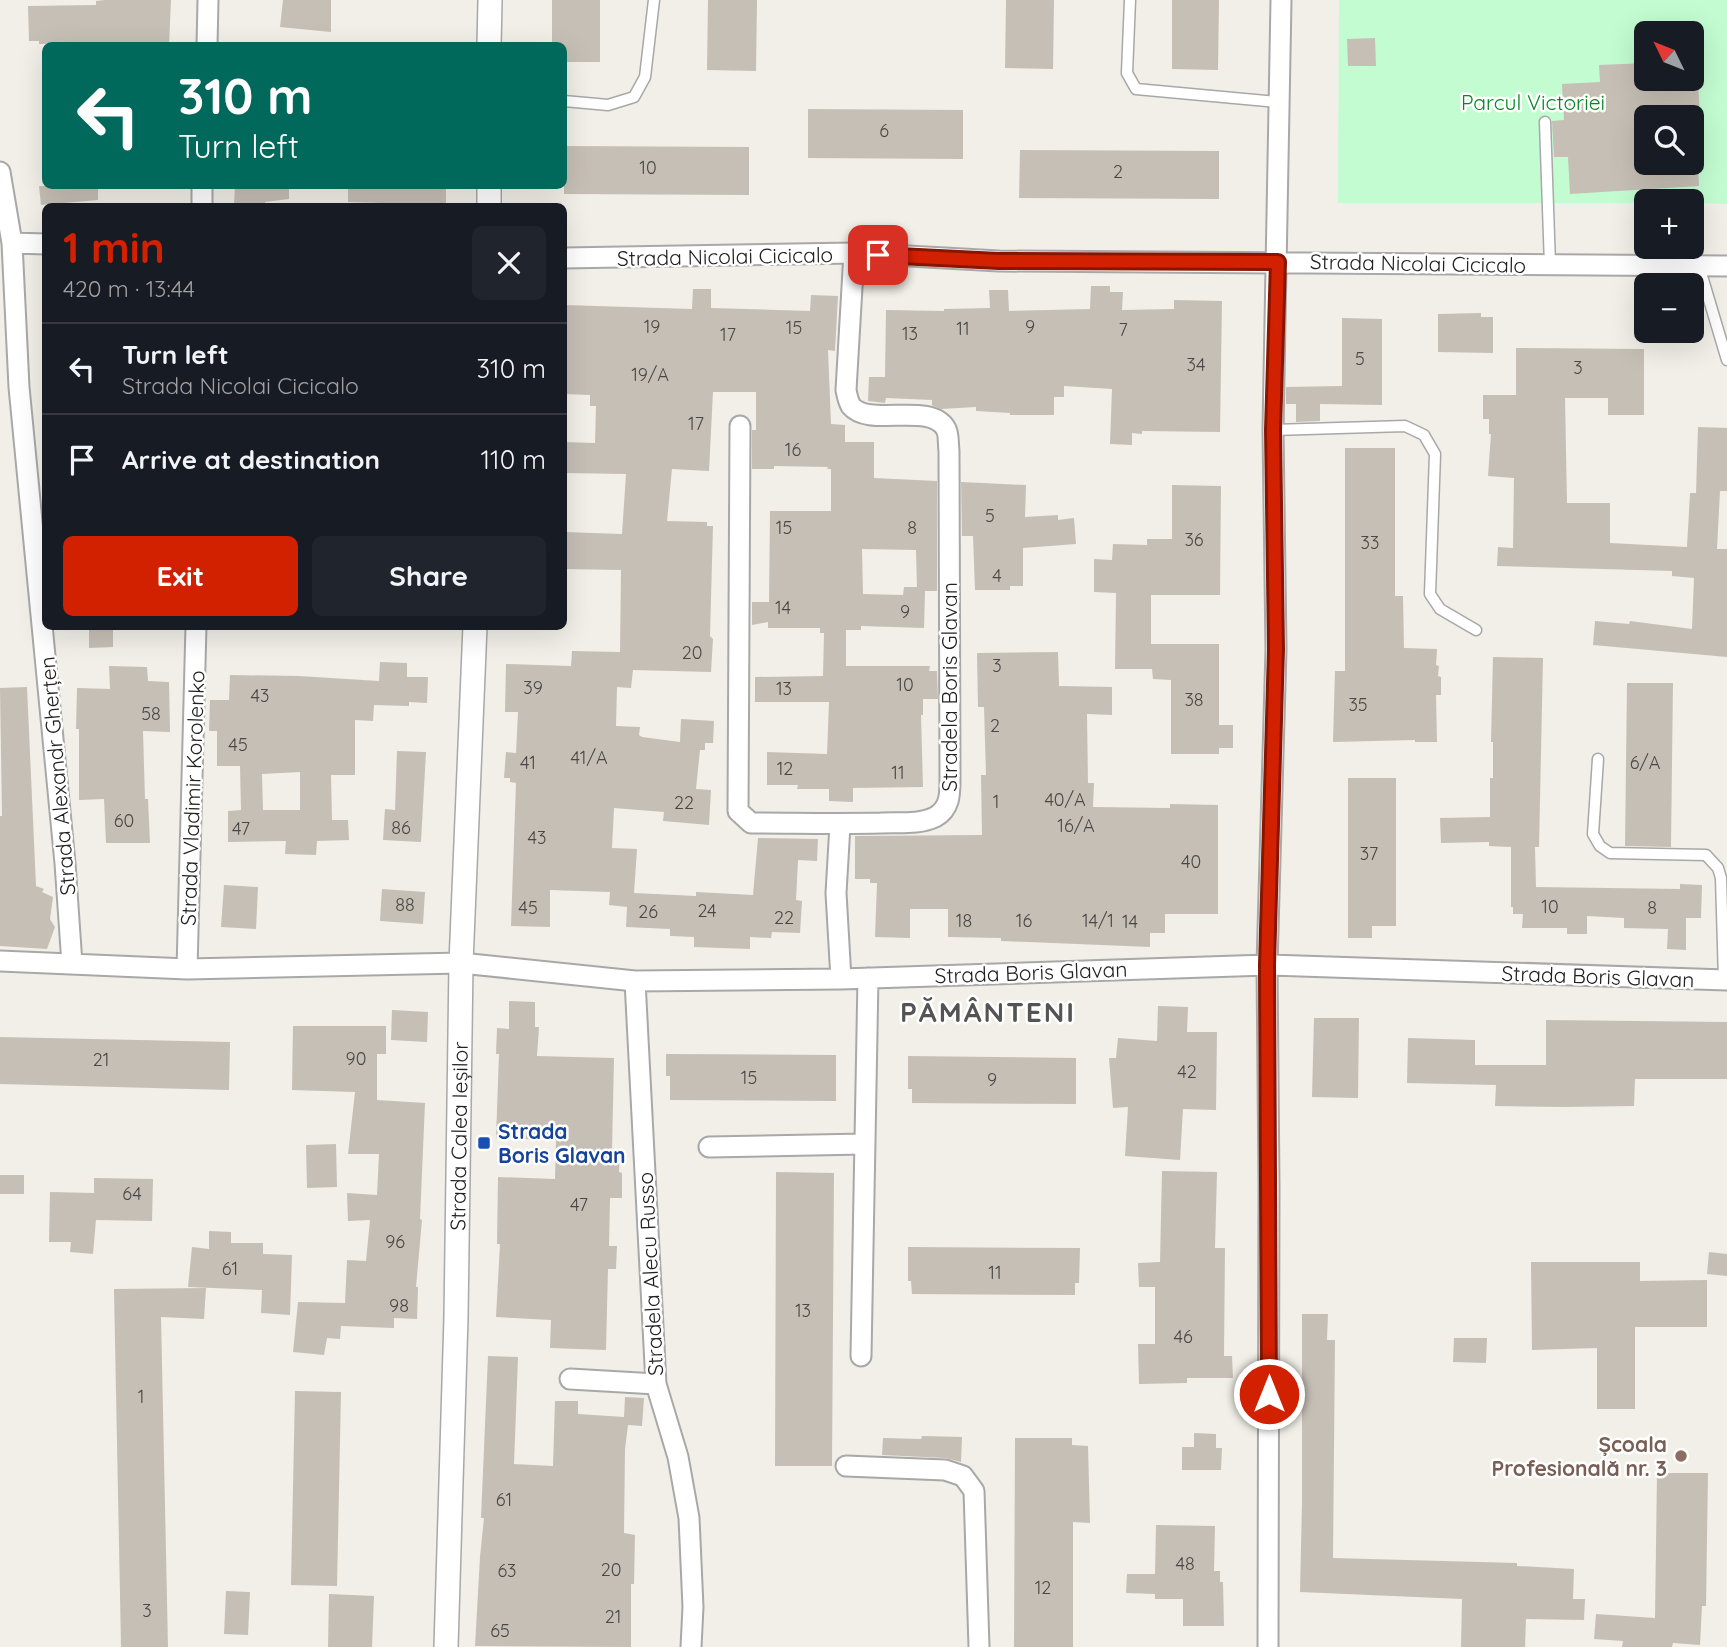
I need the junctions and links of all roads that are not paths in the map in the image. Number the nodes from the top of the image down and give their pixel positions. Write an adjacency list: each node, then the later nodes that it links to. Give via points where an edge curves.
1 (208, 0): 6 (street)
2 (490, 0): 7 (street)
3 (654, 0): 8 (lane, via 645,77 634,97 608,105)
4 (1130, 0): 9 (lane, via 1127,73 1136,89)
5 (1281, 0): 9 (street)
6 (207, 42)
7 (489, 42)
8 (567, 101)
9 (1278, 102): 16 (street)
10 (1545, 122): 17 (lane)
11 (0, 172): 12 (street, Strada Alexandr Gherțen)
12 (12, 243): 13 (street); 23 (street, Strada Alexandr Gherțen, via 19,387)
13 (42, 244)
14 (854, 253): 15 (street, Strada Nicolai Cicicalo); 16 (street, Strada Nicolai Cicicalo, via 999,261); 29 (street, Stradela Boris Glavan, via 849,403 864,413 928,417 946,429 950,780 949,801 933,818)
15 (567, 258)
16 (1278, 262): 17 (street, Strada Nicolai Cicicalo); 22 (street)
17 (1550, 265): 18 (street, Strada Nicolai Cicicalo)
18 (1699, 266): 19 (street, Strada Nicolai Cicicalo); 20 (lane)
19 (1727, 266)
20 (1727, 360)
21 (740, 426): 29 (street, Stradela Boris Glavan, via 738,811 751,823)
22 (1273, 430): 27 (lane, via 1405,426 1424,435 1435,454 1430,594 1440,609); 33 (street, via 1276,649)
23 (42, 625)
24 (42, 630): 31 (street, Strada Alexandr Gherțen)
25 (196, 630): 34 (street, Strada Vladimir Korolenko)
26 (475, 630): 32 (street, Strada Calea Ieșilor)
27 (1476, 630)
28 (1598, 759): 37 (lane, via 1593,834 1601,846 1610,853 1706,855 1718,868)
29 (840, 825): 36 (street, via 836,892)
30 (0, 961): 31 (street, Strada Boris Glavan)
31 (72, 964): 34 (street, Strada Boris Glavan)
32 (461, 964): 34 (street, Strada Boris Glavan); 38 (street, Strada Boris Glavan); 45 (street, Strada Calea Ieșilor)
33 (1267, 965): 35 (street, Strada Boris Glavan); 37 (street, Strada Boris Glavan); 48 (street)
34 (187, 969)
35 (868, 978): 36 (street, Strada Boris Glavan); 39 (street)
36 (841, 979): 38 (street, Strada Boris Glavan)
37 (1726, 980)
38 (635, 981): 43 (street, Stradela Alecu Russo)
39 (864, 1144): 40 (street); 41 (street)
40 (709, 1147)
41 (861, 1356)
42 (570, 1379): 43 (street)
43 (656, 1384): 46 (street, Stradela Alecu Russo, via 678,1457 689,1518)
44 (846, 1466): 47 (street, via 946,1470 963,1476 974,1491)
45 (446, 1647)
46 (691, 1647)
47 (979, 1647)
48 (1268, 1647)

